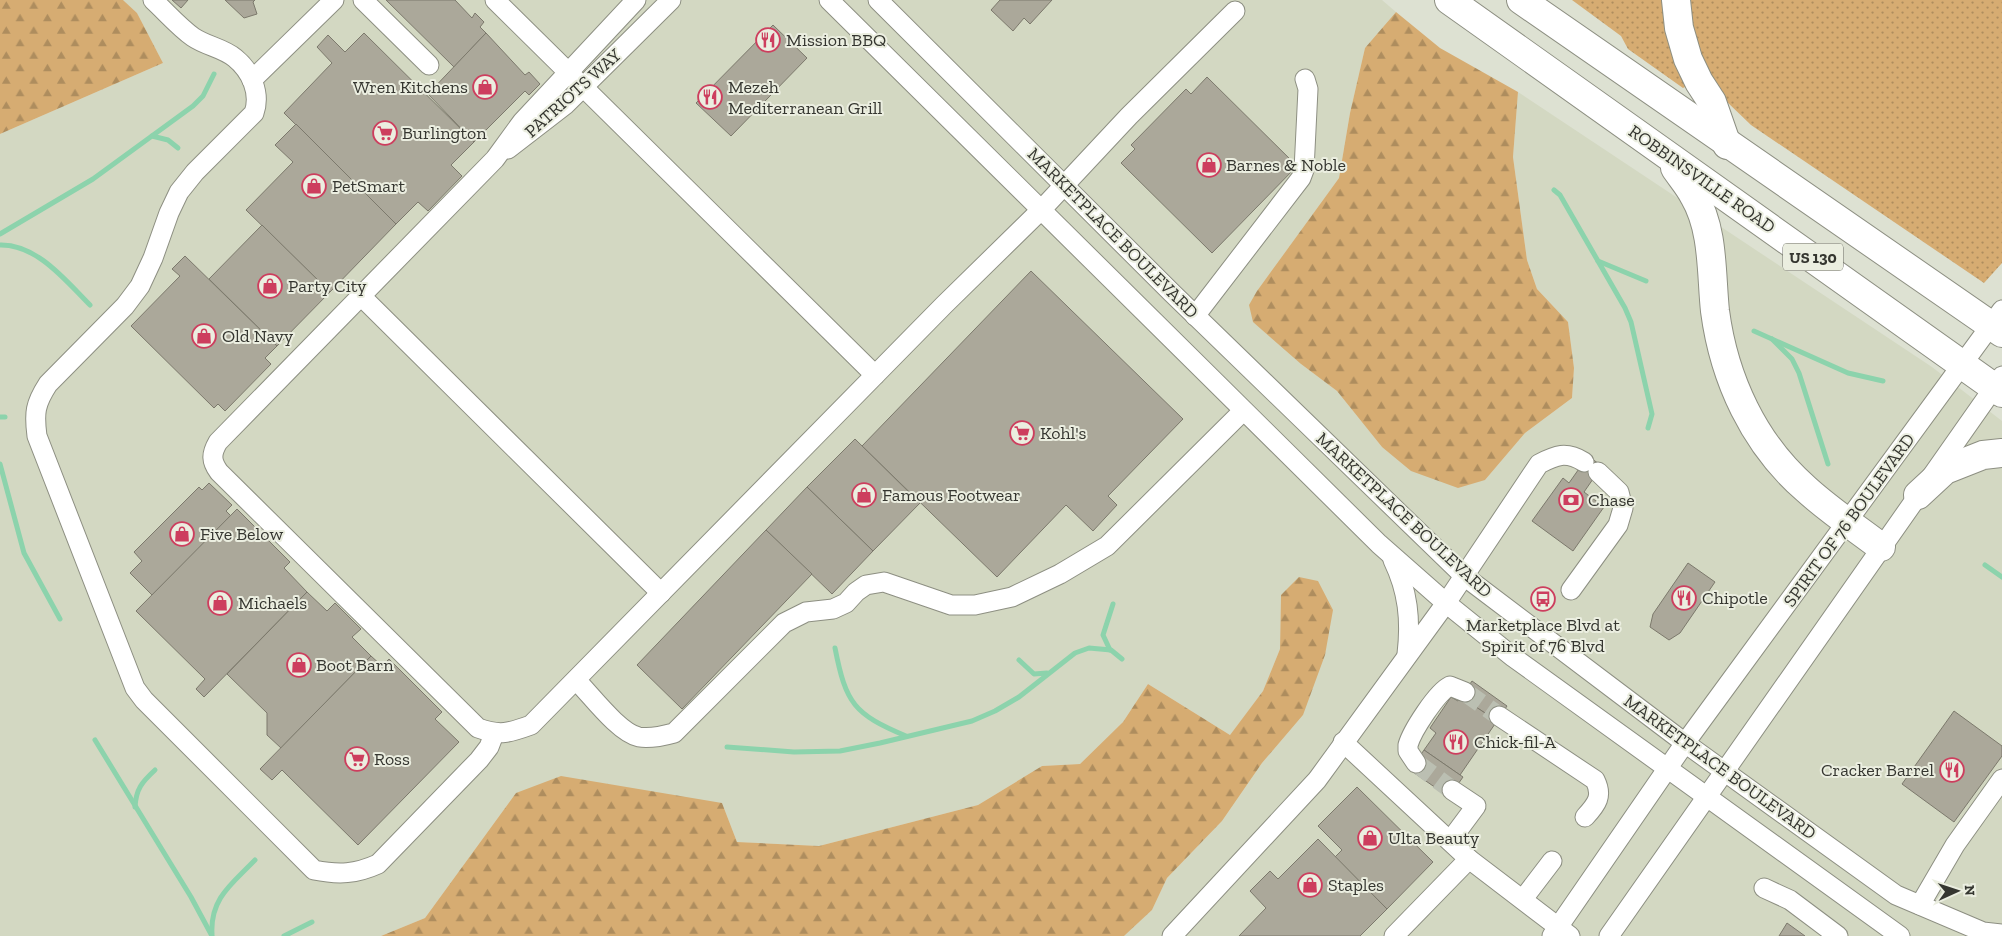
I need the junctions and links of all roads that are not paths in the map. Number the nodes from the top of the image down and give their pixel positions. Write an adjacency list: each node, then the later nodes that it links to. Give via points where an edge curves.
1 (152, 0): 17 (street, via 192,36 234,57)
2 (334, 0): 17 (street)
3 (363, 0): 14 (street)
4 (494, 0): 15 (street)
5 (636, 0): 15 (street, PATRIOTS WAY)
6 (671, 0): 18 (street, PATRIOTS WAY)
7 (829, 0): 23 (street, MARKETPLACE BOULEVARD)
8 (878, 0): 22 (street, MARKETPLACE BOULEVARD)
9 (1449, 0): 20 (highway, ROBBINSVILLE ROAD / US 130)
10 (1520, 0): 12 (highway, US 130)
11 (1676, 0): 19 (highway, via 1679,28 1688,58 1712,102)
12 (1546, 9): 19 (highway, US 130)
13 (1235, 11): 22 (street, via 1129,116)
14 (430, 65)
15 (567, 72): 18 (street); 21 (street, PATRIOTS WAY)
16 (1305, 79): 25 (street, via 1308,89 1301,178)
17 (252, 80): 44 (street, via 256,93 254,113 179,192 140,286 126,306 48,384 39,398 34,416 37,436 134,688 314,870 336,875 358,873 378,864 479,760)
18 (582, 88): 21 (street, PATRIOTS WAY, via 536,130); 28 (street)
19 (1727, 144): 26 (highway, US 130)
20 (1662, 151): 27 (highway, ROBBINSVILLE ROAD / US 130); 33 (highway, via 1702,213 1718,331 1746,415 1787,471)
21 (495, 158): 24 (street)
22 (1066, 185): 23 (street); 25 (street, MARKETPLACE BOULEVARD)
23 (1042, 209): 28 (street); 30 (street, MARKETPLACE BOULEVARD)
24 (361, 296): 38 (street); 44 (street, via 218,442 212,452 213,463 478,728)
25 (1195, 316): 36 (street, MARKETPLACE BOULEVARD)
26 (1998, 323): 27 (street, SPIRIT OF 76 BOULEVARD)
27 (1962, 366): 29 (highway, ROBBINSVILLE ROAD / US 130); 33 (street, SPIRIT OF 76 BOULEVARD)
28 (875, 375): 38 (street)
29 (1999, 385): 32 (street)
30 (1243, 411): 35 (street, MARKETPLACE BOULEVARD); 41 (street, via 1107,546 1060,574 1012,596 975,605 950,605 884,582 866,585 846,604 834,609 806,612 784,623 674,734 655,738 639,737 625,731)
31 (2002, 453): 32 (highway, via 1983,455 1945,470)
32 (1918, 495): 34 (street)
33 (1847, 522): 34 (highway); 46 (street, SPIRIT OF 76 BOULEVARD)
34 (1881, 547): 49 (street)
35 (1391, 554): 39 (street, MARKETPLACE BOULEVARD); 40 (street, via 1403,579 1408,605 1410,630)
36 (1464, 576): 37 (street, via 1539,464 1567,453 1591,467 1619,492 1623,508 1618,525); 39 (street); 46 (street, MARKETPLACE BOULEVARD)
37 (1572, 590)
38 (661, 593): 41 (street)
39 (1446, 603): 40 (street); 48 (street, MARKETPLACE BOULEVARD, via 1594,717)
40 (1406, 657): 45 (street)
41 (576, 680): 44 (street, via 531,726)
42 (1465, 692): 47 (street, via 1450,686 1432,704 1408,745)
43 (1499, 716): 53 (street, via 1595,780 1600,797)
44 (494, 734)
45 (1343, 742): 54 (street); 62 (street, via 1317,780)
46 (1685, 743): 48 (street, SPIRIT OF 76 BOULEVARD); 49 (street, MARKETPLACE BOULEVARD)
47 (1416, 763)
48 (1668, 768): 52 (street, MARKETPLACE BOULEVARD); 60 (street, SPIRIT OF 76 BOULEVARD)
49 (1724, 771): 52 (street); 59 (street, MARKETPLACE BOULEVARD, via 1896,895)
50 (2002, 779): 59 (street, via 1955,845)
51 (1452, 790): 54 (street, via 1476,806)
52 (1707, 796): 64 (street); 66 (street, MARKETPLACE BOULEVARD)
53 (1585, 817)
54 (1450, 841): 55 (street)
55 (1469, 859): 58 (street); 63 (street)
56 (1552, 861): 58 (street)
57 (1764, 888): 65 (street, via 1790,900)
58 (1523, 899): 60 (street)
59 (1920, 905): 61 (street, MARKETPLACE BOULEVARD, via 1983,932)
60 (1560, 933)
61 (2002, 934)
62 (1172, 936)
63 (1394, 936)
64 (1609, 936)
65 (1838, 936)
66 (1900, 936)

